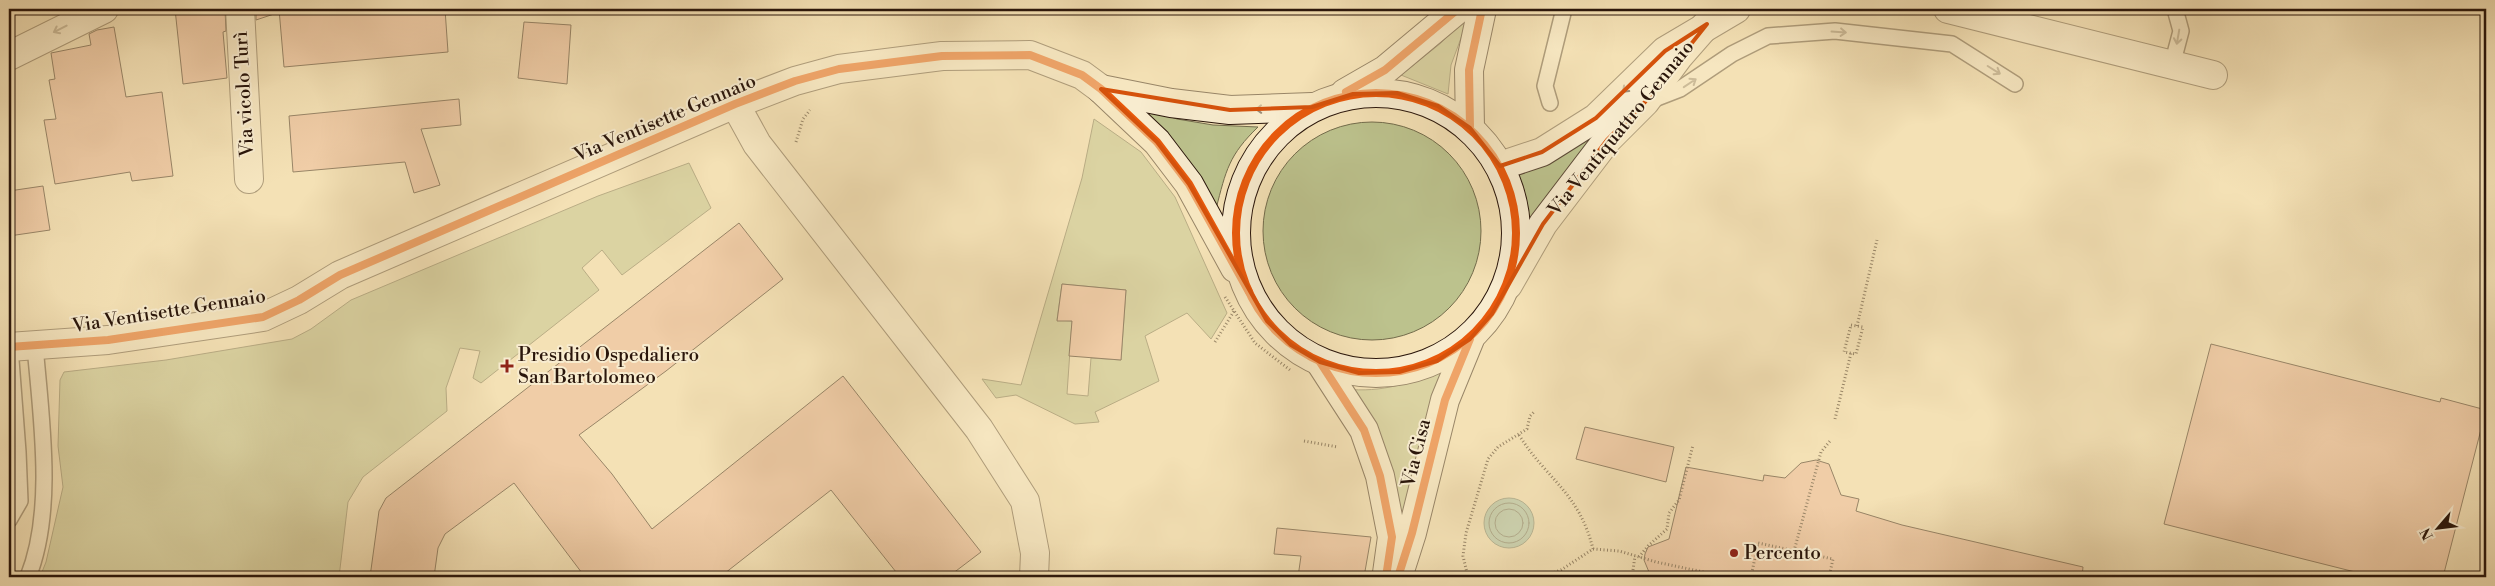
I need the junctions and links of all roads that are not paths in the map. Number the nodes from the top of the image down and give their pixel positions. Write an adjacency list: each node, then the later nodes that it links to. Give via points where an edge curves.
1 (104, 9): 10 (street, one-way to 10)
2 (240, 9): 21 (street, Via vicolo Turì)
3 (1458, 9): 18 (street, via 1386,70)
4 (1482, 9): 19 (street, via 1469,70)
5 (1564, 9): 16 (lane, via 1545,86)
6 (1736, 9): 9 (street, Via Ventiquattro Gennaio)
7 (1948, 9): 11 (street)
8 (2175, 9): 11 (lane, one-way to 11, via 2180,31)
9 (1706, 24): 15 (street, Via Ventiquattro Gennaio); 20 (street, Via Ventiquattro Gennaio, one-way to 20, via 1664,51 1596,118 1542,152)
10 (9, 56)
11 (2172, 65): 12 (street)
12 (2213, 75)
13 (2015, 84): 15 (lane, one-way to 13, via 1680,89 1732,54 1768,36 1835,31 1952,44)
14 (1101, 89): 17 (street, Via Ventisette Gennaio, via 1082,75 1030,55 942,56 839,69 795,81); 18 (street, Via Ventisette Gennaio, one-way to 14, via 1230,110); 23 (street, Via Ventisette Gennaio, via 1157,142 1189,184)
15 (1645, 102): 22 (street, Via Ventiquattro Gennaio, via 1607,140 1544,224)
16 (1550, 103)
17 (735, 104): 25 (street, Via Ventisette Gennaio, via 340,275 299,300 263,316 108,340); 29 (street, via 757,144 979,429 1020,493 1025,501 1035,553)
18 (1321, 104): 19 (street, via 1353,94 1397,93 1438,106); 23 (street, via 1277,133 1252,167 1238,208)
19 (1470, 128): 20 (street)
20 (1500, 166): 22 (street, via 1515,205 1517,246)
21 (249, 179)
22 (1508, 285): 24 (street, via 1492,314)
23 (1234, 300): 26 (street, via 1267,321 1291,345)
24 (1470, 338): 26 (street, via 1437,361 1399,372 1358,373); 31 (street, Via Cisa, via 1445,400)
25 (18, 347): 27 (lane, via 20,501); 28 (lane, via 45,475 36,558)
26 (1320, 362): 30 (street, Via Cisa, via 1364,430 1380,476 1392,537)
27 (9, 520)
28 (28, 577)
29 (1034, 577)
30 (1386, 577)
31 (1398, 577)

